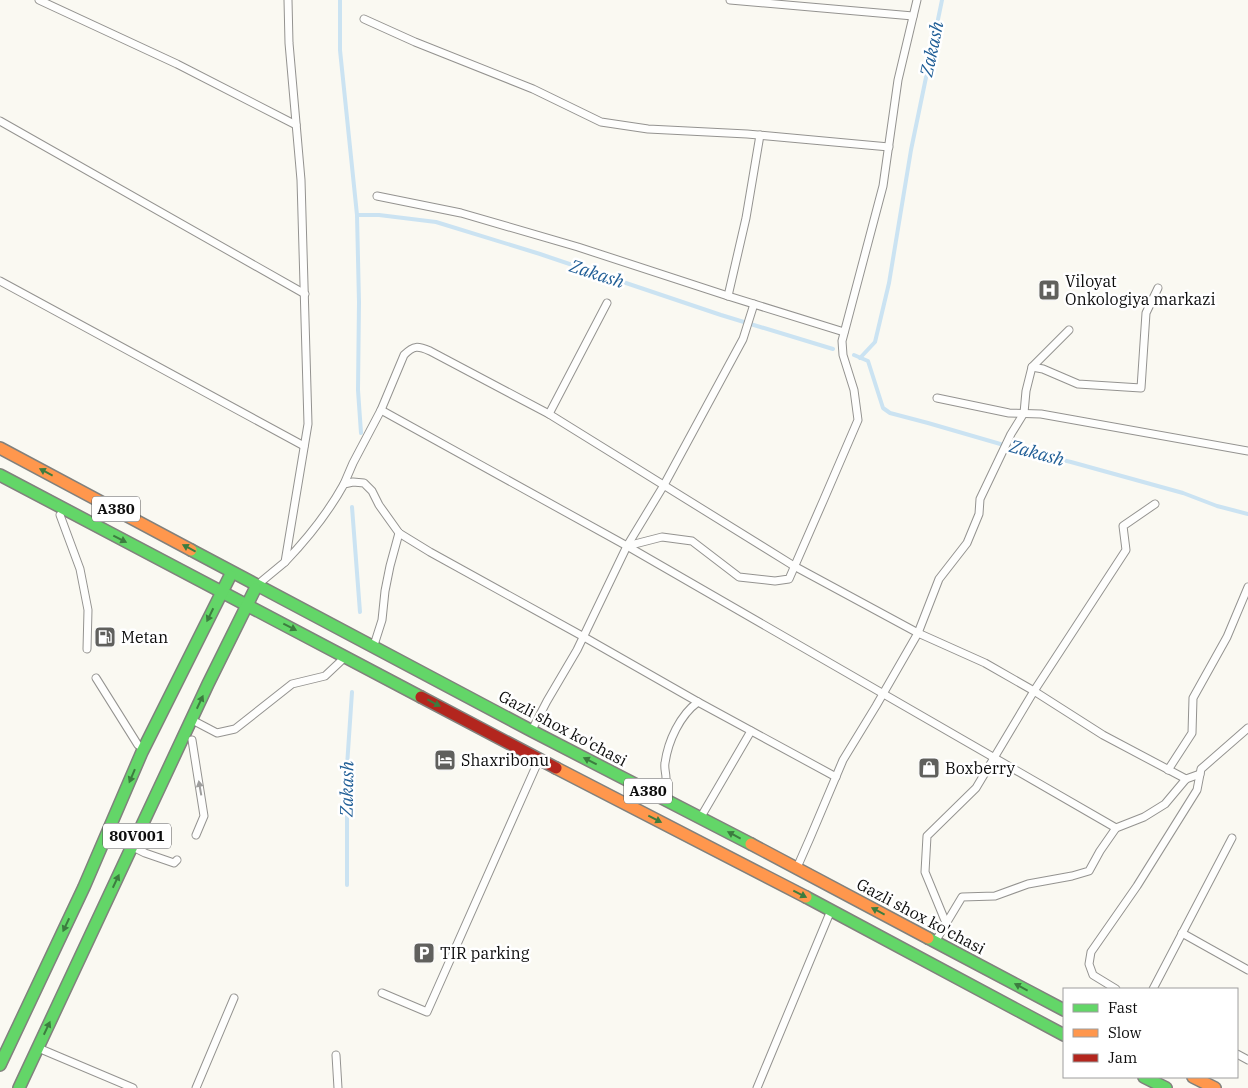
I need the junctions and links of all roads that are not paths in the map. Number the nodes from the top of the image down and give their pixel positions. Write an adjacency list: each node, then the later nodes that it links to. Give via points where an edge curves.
1 (39, 0): 9 (lane)
2 (288, 0): 9 (lane)
3 (730, 0): 5 (lane)
4 (917, 0): 6 (lane)
5 (782, 2): 6 (lane)
6 (913, 16): 11 (lane, via 898,80)
7 (364, 20): 10 (lane, via 533,89 601,122 648,129)
8 (0, 121): 15 (lane)
9 (296, 124): 15 (lane)
10 (760, 135): 11 (lane); 16 (lane)
11 (888, 147): 20 (lane, via 883,186)
12 (377, 196): 16 (lane, via 460,213)
13 (0, 281): 26 (lane)
14 (1158, 288): 21 (lane, via 1146,313 1141,388 1078,384)
15 (305, 294): 26 (lane, via 308,424)
16 (728, 296): 18 (lane)
17 (606, 303): 25 (lane)
18 (753, 308): 20 (lane); 31 (lane, via 743,340)
19 (1069, 330): 21 (lane)
20 (844, 332): 37 (lane, via 842,355 854,390 858,420)
21 (1032, 367): 24 (lane)
22 (937, 398): 24 (lane, via 1009,413)
23 (381, 410): 25 (lane, via 404,355 410,348 420,347); 30 (lane); 35 (lane)
24 (1024, 413): 28 (lane); 43 (lane, via 980,499 979,514 967,543 939,580)
25 (549, 414): 31 (lane)
26 (304, 446): 36 (lane)
27 (0, 448): 38 (highway, A380, one-way to 27)
28 (1248, 451)
29 (0, 475): 33 (highway, A380)
30 (344, 484): 34 (lane, via 364,483); 36 (lane, via 306,540)
31 (664, 485): 35 (lane); 37 (lane)
32 (1156, 504): 49 (lane, via 1123,526 1126,550)
33 (56, 506): 41 (highway, A380, one-way to 41); 46 (lane, via 80,569 88,610)
34 (399, 533): 44 (lane); 45 (lane)
35 (627, 546): 37 (lane, via 662,536 692,541 739,577 775,581 788,579); 44 (lane); 50 (lane)
36 (285, 562): 39 (lane)
37 (794, 566): 43 (lane)
38 (232, 571): 39 (highway, Gazli shox ko'chasi / A380); 41 (highway, 80V001)
39 (257, 584): 42 (highway, 80V001); 45 (highway, Gazli shox ko'chasi / A380)
40 (1248, 587): 59 (lane, via 1227,637 1193,698 1192,733)
41 (222, 592): 42 (highway, A380); 56 (highway, 80V001, one-way to 56)
42 (247, 605): 47 (highway, A380, one-way to 47); 52 (highway, 80V001, one-way to 42)
43 (918, 633): 49 (lane, via 985,663); 50 (lane)
44 (584, 637): 51 (lane); 54 (lane)
45 (374, 646): 54 (highway, Gazli shox ko'chasi / A380)
46 (87, 649)
47 (346, 656): 52 (lane, via 325,676 292,684 235,729 218,733); 58 (highway, A380, one-way to 58)
48 (96, 678): 56 (lane)
49 (1034, 691): 57 (lane); 59 (lane, via 1103,735)
50 (884, 693): 57 (lane); 61 (lane)
51 (698, 702): 55 (lane); 63 (lane, via 686,712 673,734 665,764)
52 (190, 722): 66 (lane, one-way to 52, via 204,816); 68 (highway, 80V001)
53 (1248, 728): 60 (lane, via 1201,769)
54 (532, 731): 63 (highway, Gazli shox ko'chasi / A380, one-way to 54)
55 (751, 731): 61 (lane); 64 (lane)
56 (142, 752): 71 (highway, 80V001, one-way to 71)
57 (994, 757): 65 (lane); 73 (lane, via 976,788 927,836 925,872)
58 (539, 759): 72 (highway, A380, one-way to 72); 79 (lane, via 427,1012)
59 (1168, 770): 62 (lane)
60 (1200, 774): 62 (lane); 77 (lane, via 1197,790 1091,952 1089,964 1093,975)
61 (836, 777): 70 (lane)
62 (1186, 779): 65 (lane, via 1165,804)
63 (663, 798): 64 (highway, Gazli shox ko'chasi / A380)
64 (701, 818): 70 (highway, Gazli shox ko'chasi / A380, one-way to 64)
65 (1116, 828): 73 (lane, via 1089,870 1028,884 995,896 962,897)
66 (196, 835)
67 (1232, 838): 74 (lane)
68 (132, 846): 69 (lane, via 174,863); 71 (highway, 80V001, one-way to 68)
69 (177, 860)
70 (796, 868): 75 (highway, Gazli shox ko'chasi / A380, one-way to 70)
71 (96, 892): 83 (highway, 80V001, one-way to 71); 85 (highway, 80V001, one-way to 85)
72 (832, 910): 82 (highway, A380); 92 (lane)
73 (946, 924): 75 (lane)
74 (1182, 933): 76 (lane); 78 (lane)
75 (935, 941): 81 (highway, Gazli shox ko'chasi / A380, one-way to 75)
76 (1248, 970)
77 (1114, 988)
78 (1154, 988)
79 (382, 993)
80 (234, 998): 90 (lane)
81 (1063, 1009)
82 (1063, 1033)
83 (38, 1047): 88 (highway, 80V001); 89 (lane)
84 (336, 1055): 91 (lane)
85 (0, 1065)
86 (1146, 1078): 93 (highway)
87 (1195, 1078): 94 (highway)
88 (19, 1088)
89 (133, 1088)
90 (196, 1088)
91 (338, 1088)
92 (757, 1088)
93 (1166, 1088)
94 (1215, 1088)

